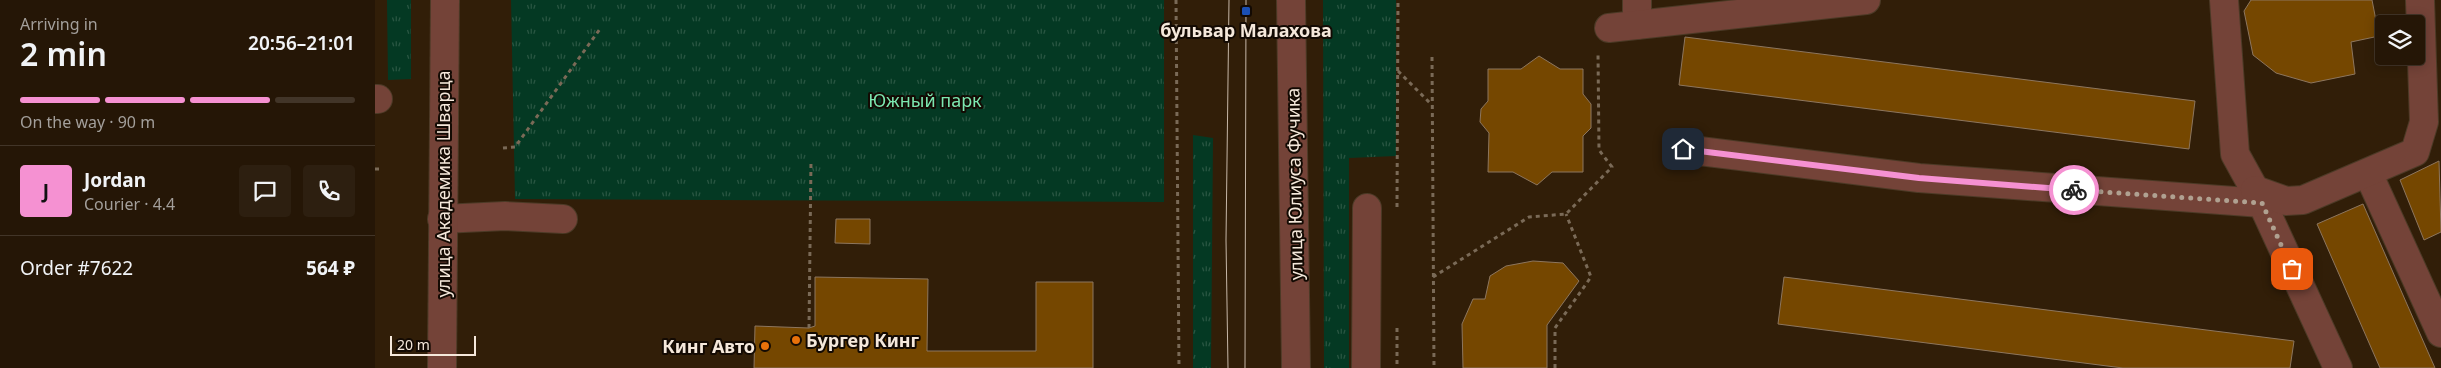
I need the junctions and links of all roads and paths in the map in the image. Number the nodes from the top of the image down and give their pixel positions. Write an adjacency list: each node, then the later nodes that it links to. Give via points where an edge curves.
1 (445, 0): 22 (street, улица Академика Шварца)
2 (1176, 0): 29 (path)
3 (1291, 0): 30 (street, улица Юлиуса Фучика)
4 (1399, 0): 12 (path)
5 (1866, 0): 8 (street)
6 (2224, 0): 18 (street, via 2235,154)
7 (2420, 0): 17 (street, via 2424,122 2415,152)
8 (1637, 13): 10 (street)
9 (600, 29): 14 (path, via 515,147)
10 (1604, 38): 20 (path, via 1599,150 1612,168)
11 (1432, 57): 13 (path)
12 (1398, 71): 13 (path); 21 (path)
13 (1432, 105): 24 (path)
14 (503, 148)
15 (1683, 149): 18 (street, via 1919,188)
16 (811, 161): 26 (path)
17 (2368, 173): 18 (street, via 2303,200 2286,202); 27 (street)
18 (2258, 196): 35 (street)
19 (1367, 208): 31 (street)
20 (1566, 214): 24 (path, via 1529,218); 34 (path, via 1591,277 1555,328)
21 (1397, 216)
22 (442, 218): 23 (street); 28 (street, улица Академика Шварца)
23 (563, 218)
24 (1433, 277): 33 (path)
25 (1397, 321): 32 (path)
26 (809, 328)
27 (2441, 333)
28 (442, 368)
29 (1179, 368)
30 (1296, 368)
31 (1366, 368)
32 (1397, 368)
33 (1433, 368)
34 (1555, 368)
35 (2338, 368)

